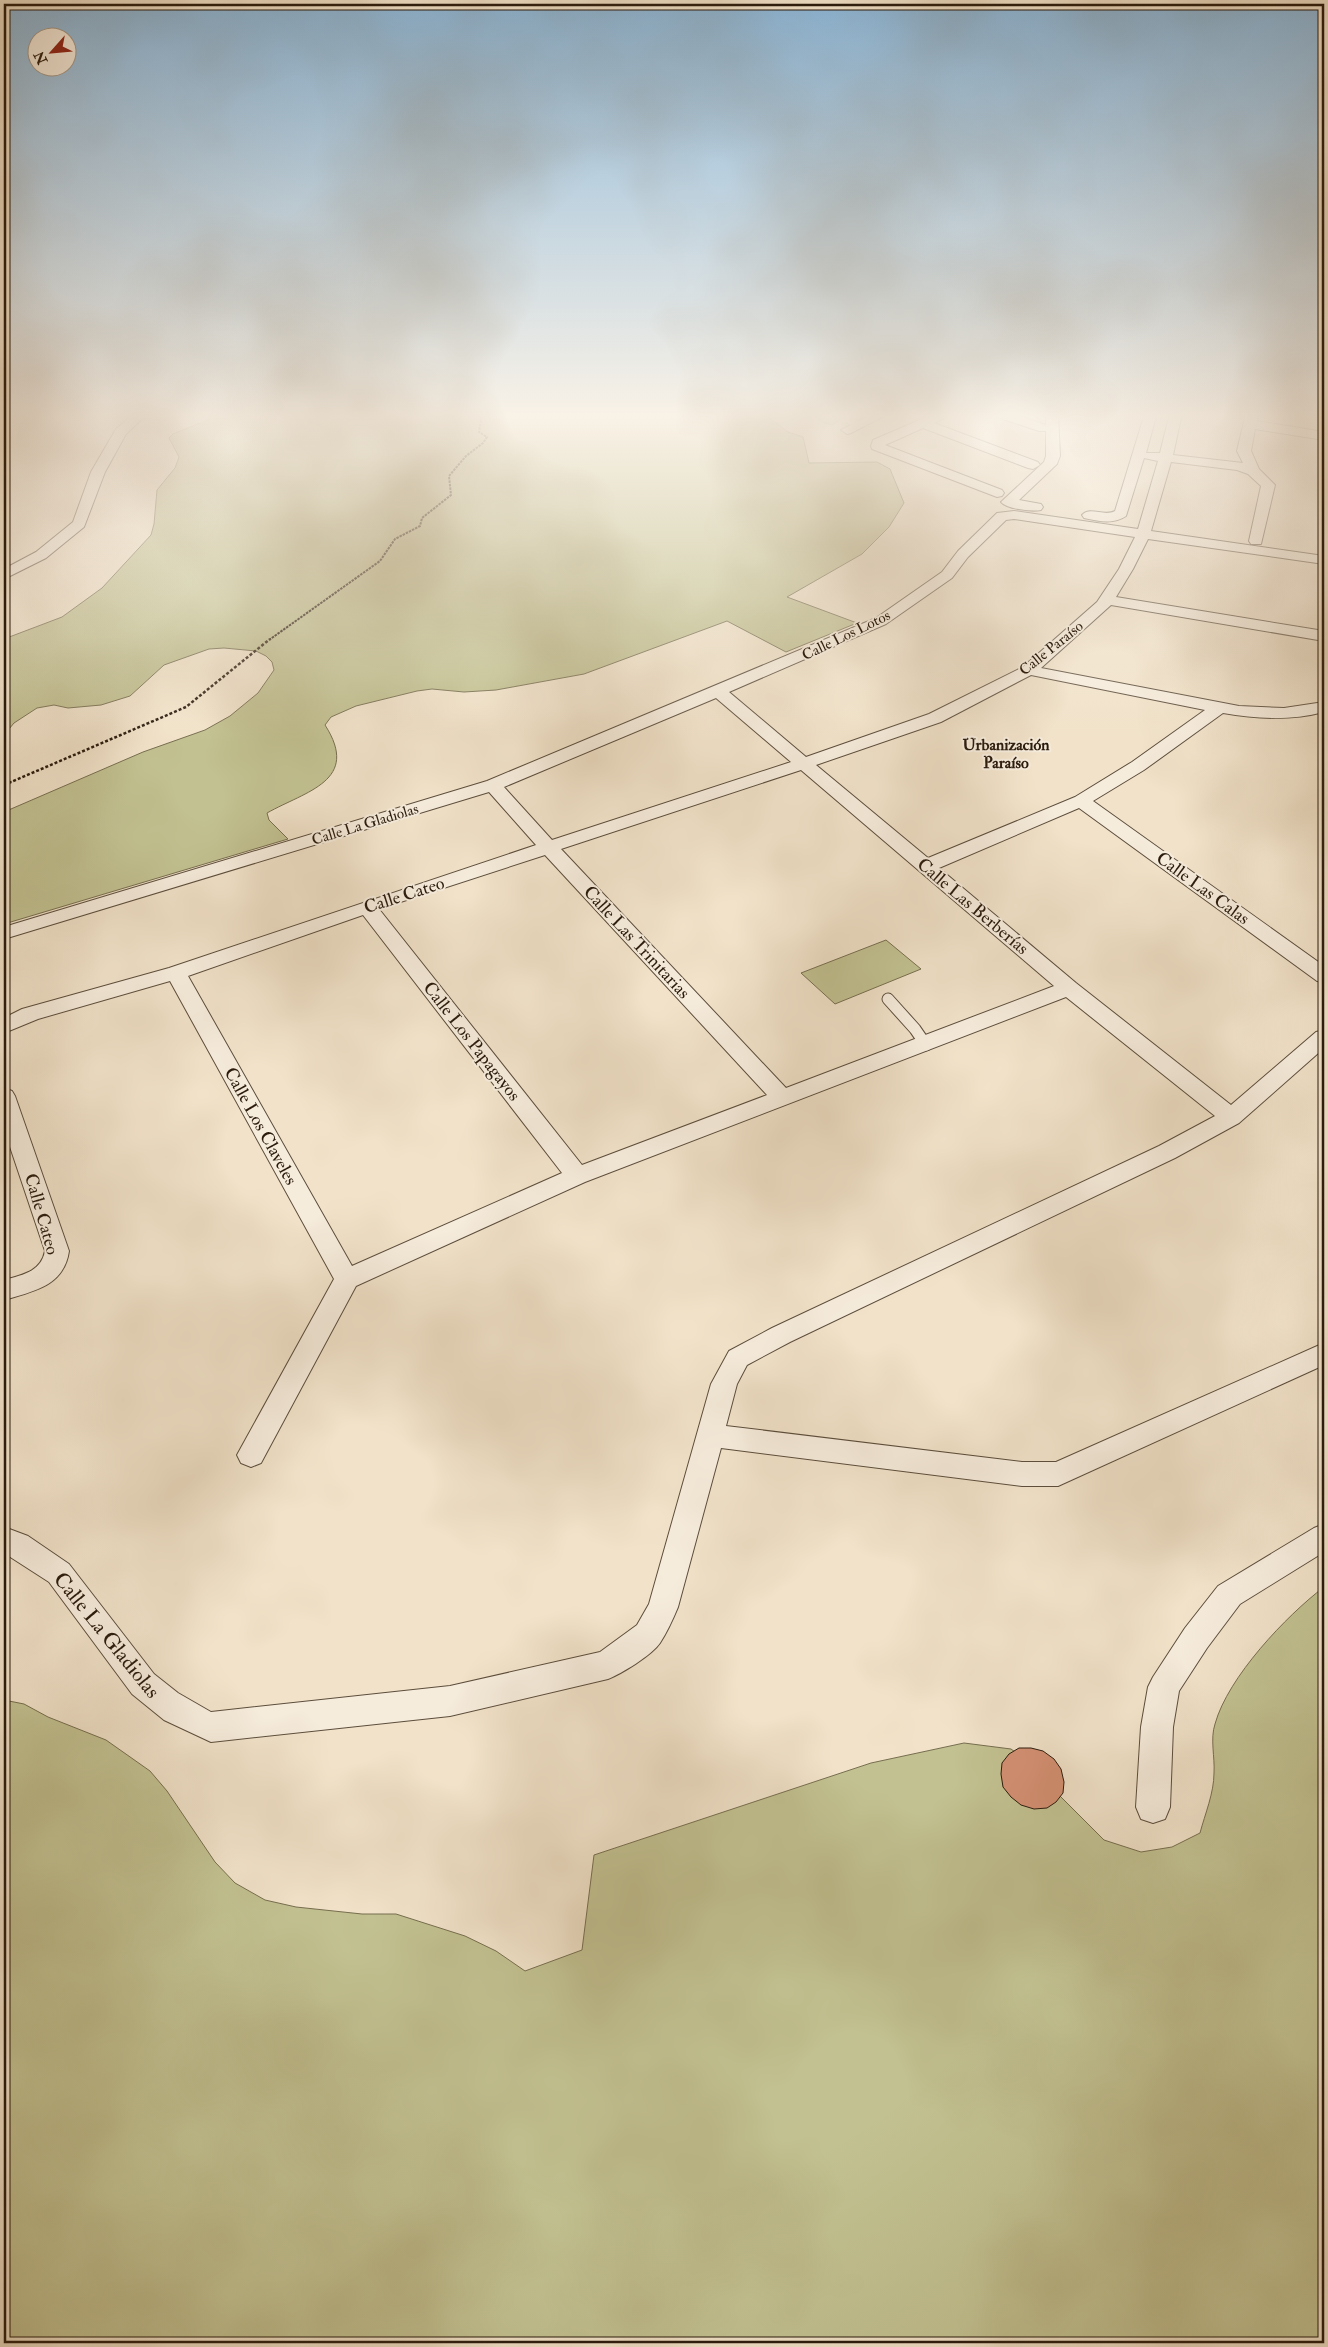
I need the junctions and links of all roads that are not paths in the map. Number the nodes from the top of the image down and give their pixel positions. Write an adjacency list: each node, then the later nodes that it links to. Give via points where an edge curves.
1 (80, 523): 9 (street, via 41,555)
2 (995, 523): 13 (street, Calle Los Lotos, via 947,575 881,621)
3 (1065, 523): 6 (street, Calle Los Lotos)
4 (1146, 523): 6 (street, Calle Paraíso)
5 (1260, 523): 7 (street)
6 (1143, 534): 8 (street); 10 (street, Calle Paraíso)
7 (1256, 541)
8 (1324, 560)
9 (4, 576)
10 (1108, 600): 11 (street); 12 (street, Calle Paraíso)
11 (1324, 636)
12 (1029, 670): 15 (street); 16 (street, Calle Paraíso, via 935,718)
13 (718, 691): 16 (street, Calle Las Berberías); 17 (street, Calle La Gladiolas)
14 (1324, 707): 15 (street, via 1303,714)
15 (1219, 708): 18 (street, via 1138,766)
16 (804, 764): 19 (street, Calle Cateo); 20 (street, Calle Las Berberías)
17 (493, 785): 19 (street, Calle Las Trinitarias); 22 (street, Calle La Gladiolas)
18 (1081, 801): 20 (street); 24 (street, Calle Las Calas)
19 (548, 847): 21 (street, Calle Cateo); 30 (street, Calle Las Trinitarias)
20 (926, 866): 25 (street, Calle Las Berberías)
21 (367, 907): 23 (street, Calle Cateo); 33 (street, Calle Los Papagayos)
22 (4, 933)
23 (176, 973): 27 (street, Calle Cateo, via 30,1014); 34 (street, Calle Los Claveles)
24 (1324, 976)
25 (1069, 988): 29 (street); 32 (street, Calle Las Berberías)
26 (888, 999): 29 (lane)
27 (4, 1026)
28 (1324, 1037): 32 (street)
29 (926, 1045): 30 (street)
30 (782, 1096): 33 (street)
31 (6, 1104): 35 (street, Calle Cateo, via 57,1256 53,1270 36,1280)
32 (1231, 1117): 37 (street, via 1167,1152 738,1358 724,1384)
33 (577, 1176): 34 (street)
34 (346, 1279): 38 (street)
35 (4, 1290)
36 (1324, 1353): 37 (street, via 1058,1474 1022,1474)
37 (711, 1435): 40 (street, Calle La Gladiolas, via 663,1606 648,1636 608,1665 450,1701 212,1727 159,1700 143,1684 59,1573 18,1545)
38 (251, 1455)
39 (1324, 1538): 41 (street, via 1229,1595 1164,1687 1157,1728)
40 (4, 1540)
41 (1153, 1807)

